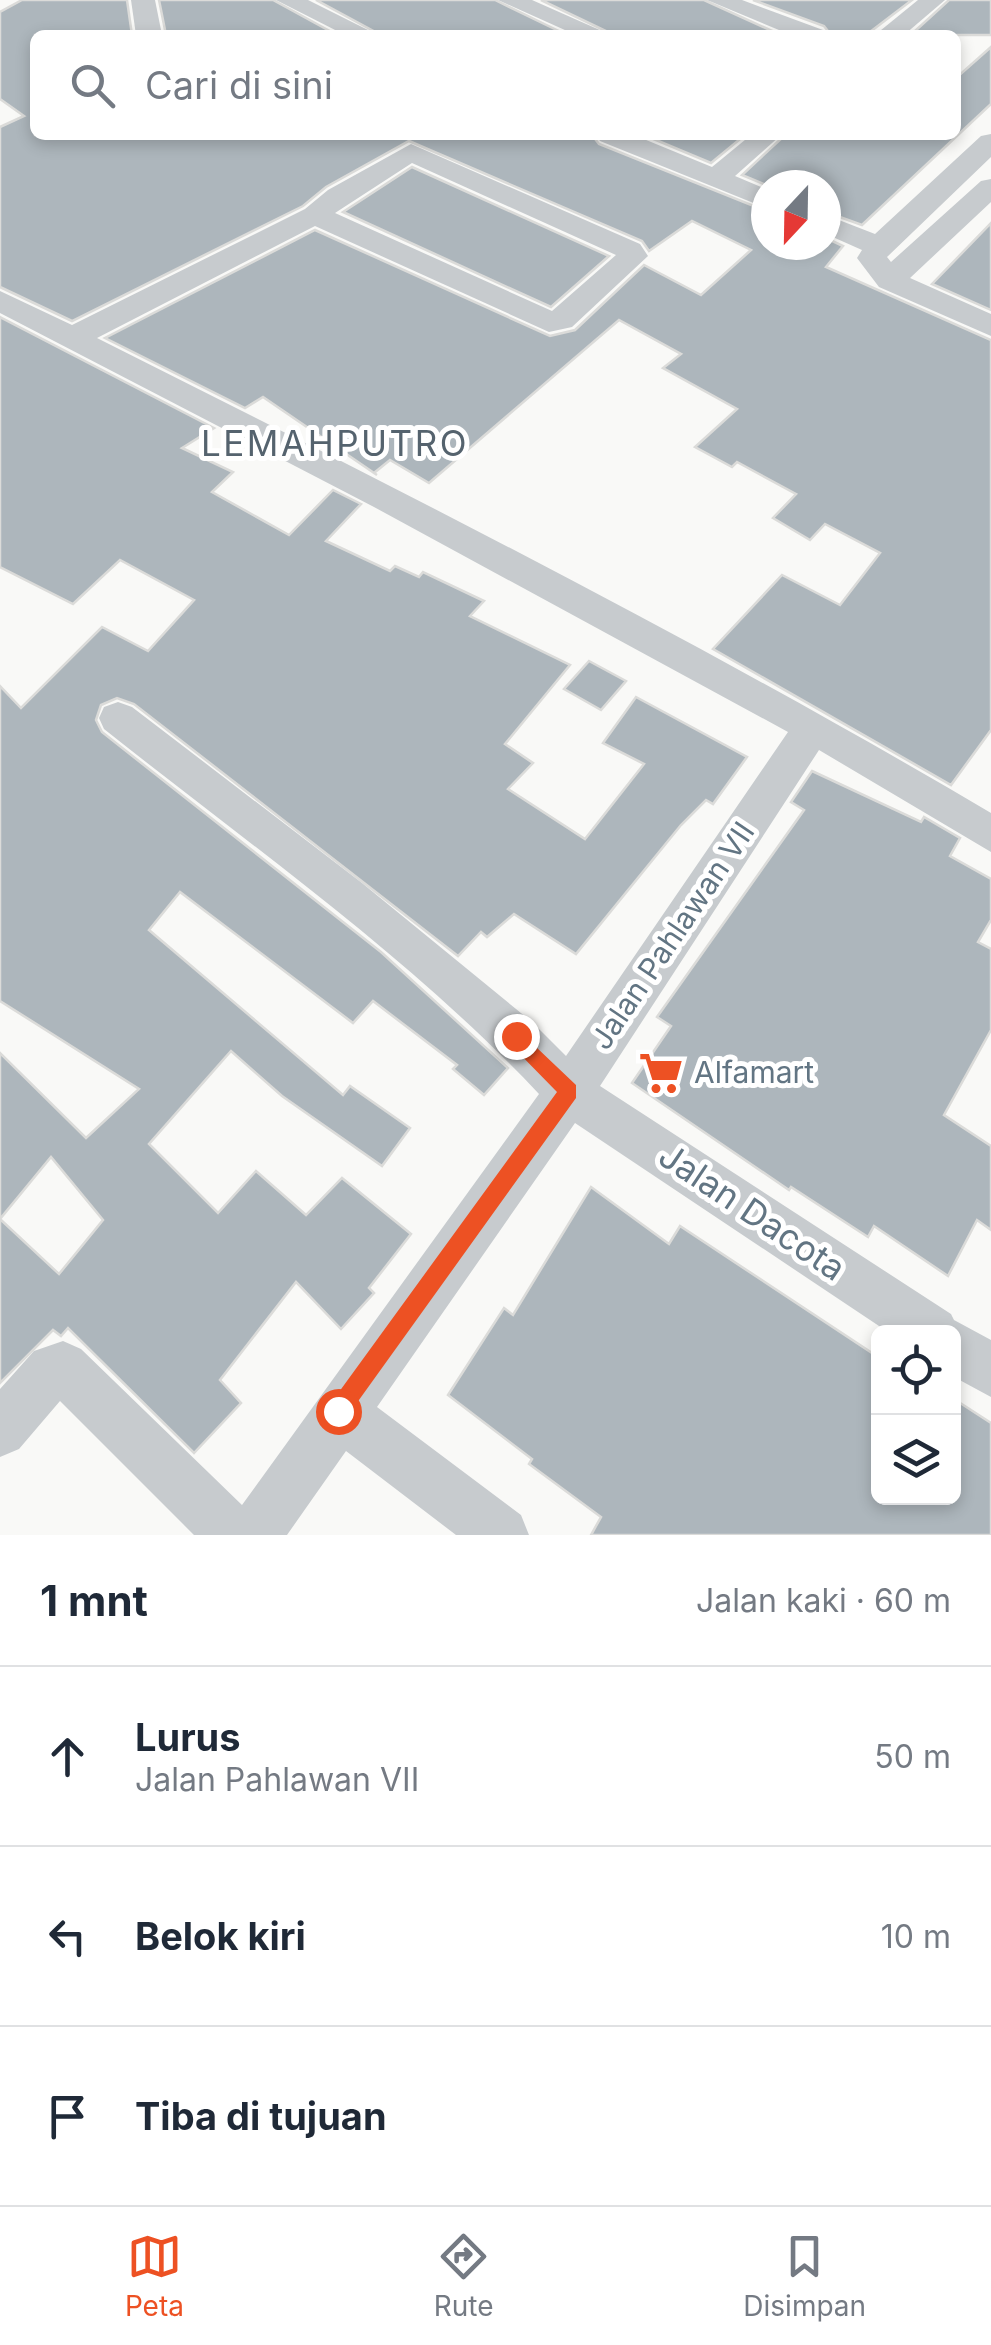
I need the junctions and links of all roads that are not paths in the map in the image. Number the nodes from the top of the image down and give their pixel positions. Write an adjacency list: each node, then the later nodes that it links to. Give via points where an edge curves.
1 (143, 0): 6 (street)
2 (288, 0): 7 (street)
3 (510, 0): 8 (street)
4 (719, 0): 9 (street)
5 (931, 0): 10 (street)
6 (148, 30)
7 (354, 30)
8 (585, 30)
9 (800, 30)
10 (894, 30)
11 (622, 140): 14 (street)
12 (761, 140): 14 (street)
13 (991, 142): 19 (street)
14 (716, 178): 15 (street)
15 (751, 193)
16 (986, 199): 20 (street)
17 (315, 215): 17 (street, via 415,152 633,256 561,320 549,322); 23 (street)
18 (841, 230): 19 (street)
19 (879, 246): 20 (street, via 874,265)
20 (890, 280): 22 (street)
21 (0, 301): 23 (street)
22 (991, 326)
23 (75, 336): 25 (street)
24 (118, 718): 27 (street, Jalan Dacota, via 347,896 516,1036)
25 (812, 727): 26 (street); 27 (street, Jalan Pahlawan VII)
26 (991, 834)
27 (570, 1092): 28 (street, Jalan Dacota); 31 (street, Jalan Pahlawan VII)
28 (922, 1325)
29 (961, 1351): 30 (street)
30 (991, 1371)
31 (338, 1411): 34 (street, Jalan Pahlawan VII); 35 (street)
32 (0, 1430): 33 (street, via 52,1369 63,1367)
33 (233, 1535)
34 (254, 1535)
35 (502, 1535)

